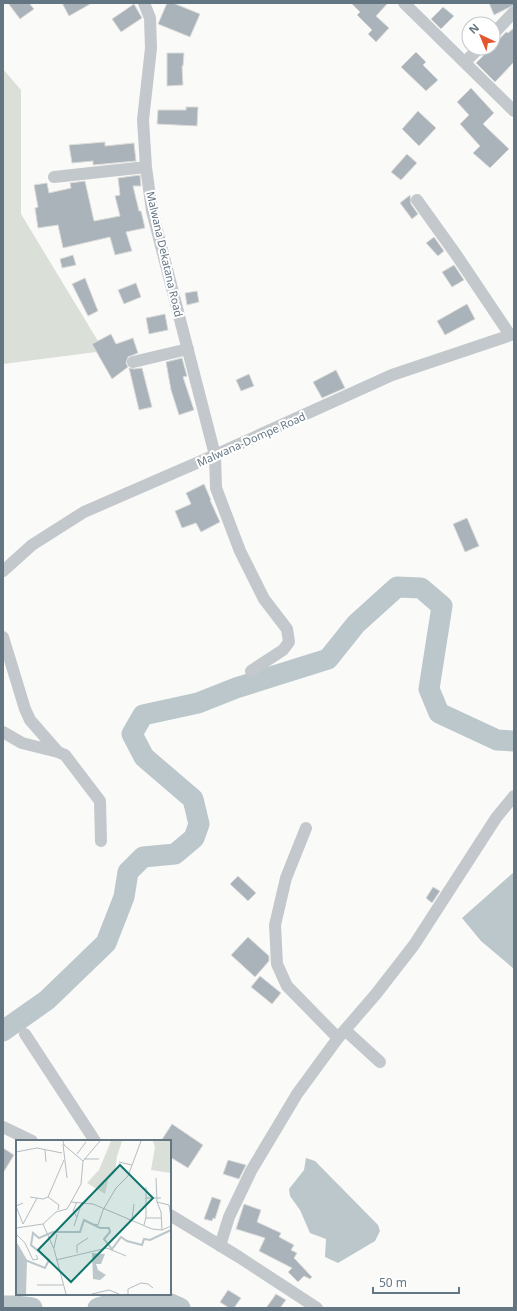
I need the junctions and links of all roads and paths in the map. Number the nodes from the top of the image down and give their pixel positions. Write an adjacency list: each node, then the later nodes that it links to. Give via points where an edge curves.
1 (144, 3): 8 (street, Malwana Dekatana Road, via 150,18 151,48 143,120)
2 (404, 3): 6 (street)
3 (514, 12): 4 (street)
4 (501, 26)
5 (471, 56): 6 (street)
6 (465, 62): 7 (street)
7 (514, 111)
8 (146, 167): 9 (street); 12 (street, Malwana Dekatana Road, via 152,211)
9 (54, 177)
10 (417, 200): 11 (street)
11 (512, 335): 14 (street, Malwana-Dompe Road, via 392,375)
12 (188, 349): 13 (street); 14 (street, Malwana Dekatana Road)
13 (133, 362)
14 (215, 455): 15 (street, Malwana-Dompe Road, via 84,512 32,545); 17 (street, Malwana Dekatana Road, via 216,488 240,551 264,599 287,630 289,642 283,650)
15 (3, 571)
16 (3, 637): 19 (street, via 24,709 30,720)
17 (251, 671)
18 (3, 732): 19 (street, via 22,742)
19 (58, 752): 22 (street, via 65,755 100,801)
20 (514, 796): 24 (street, via 496,818 414,945)
21 (306, 828): 24 (street, via 286,878 275,924 277,964 287,986)
22 (101, 841)
23 (25, 1034): 28 (street)
24 (342, 1034): 25 (street); 30 (street, via 297,1094 251,1171 229,1218)
25 (380, 1062)
26 (3, 1127): 27 (street)
27 (30, 1140)
28 (93, 1140)
29 (171, 1216): 30 (street)
30 (220, 1246): 31 (street)
31 (317, 1308)

